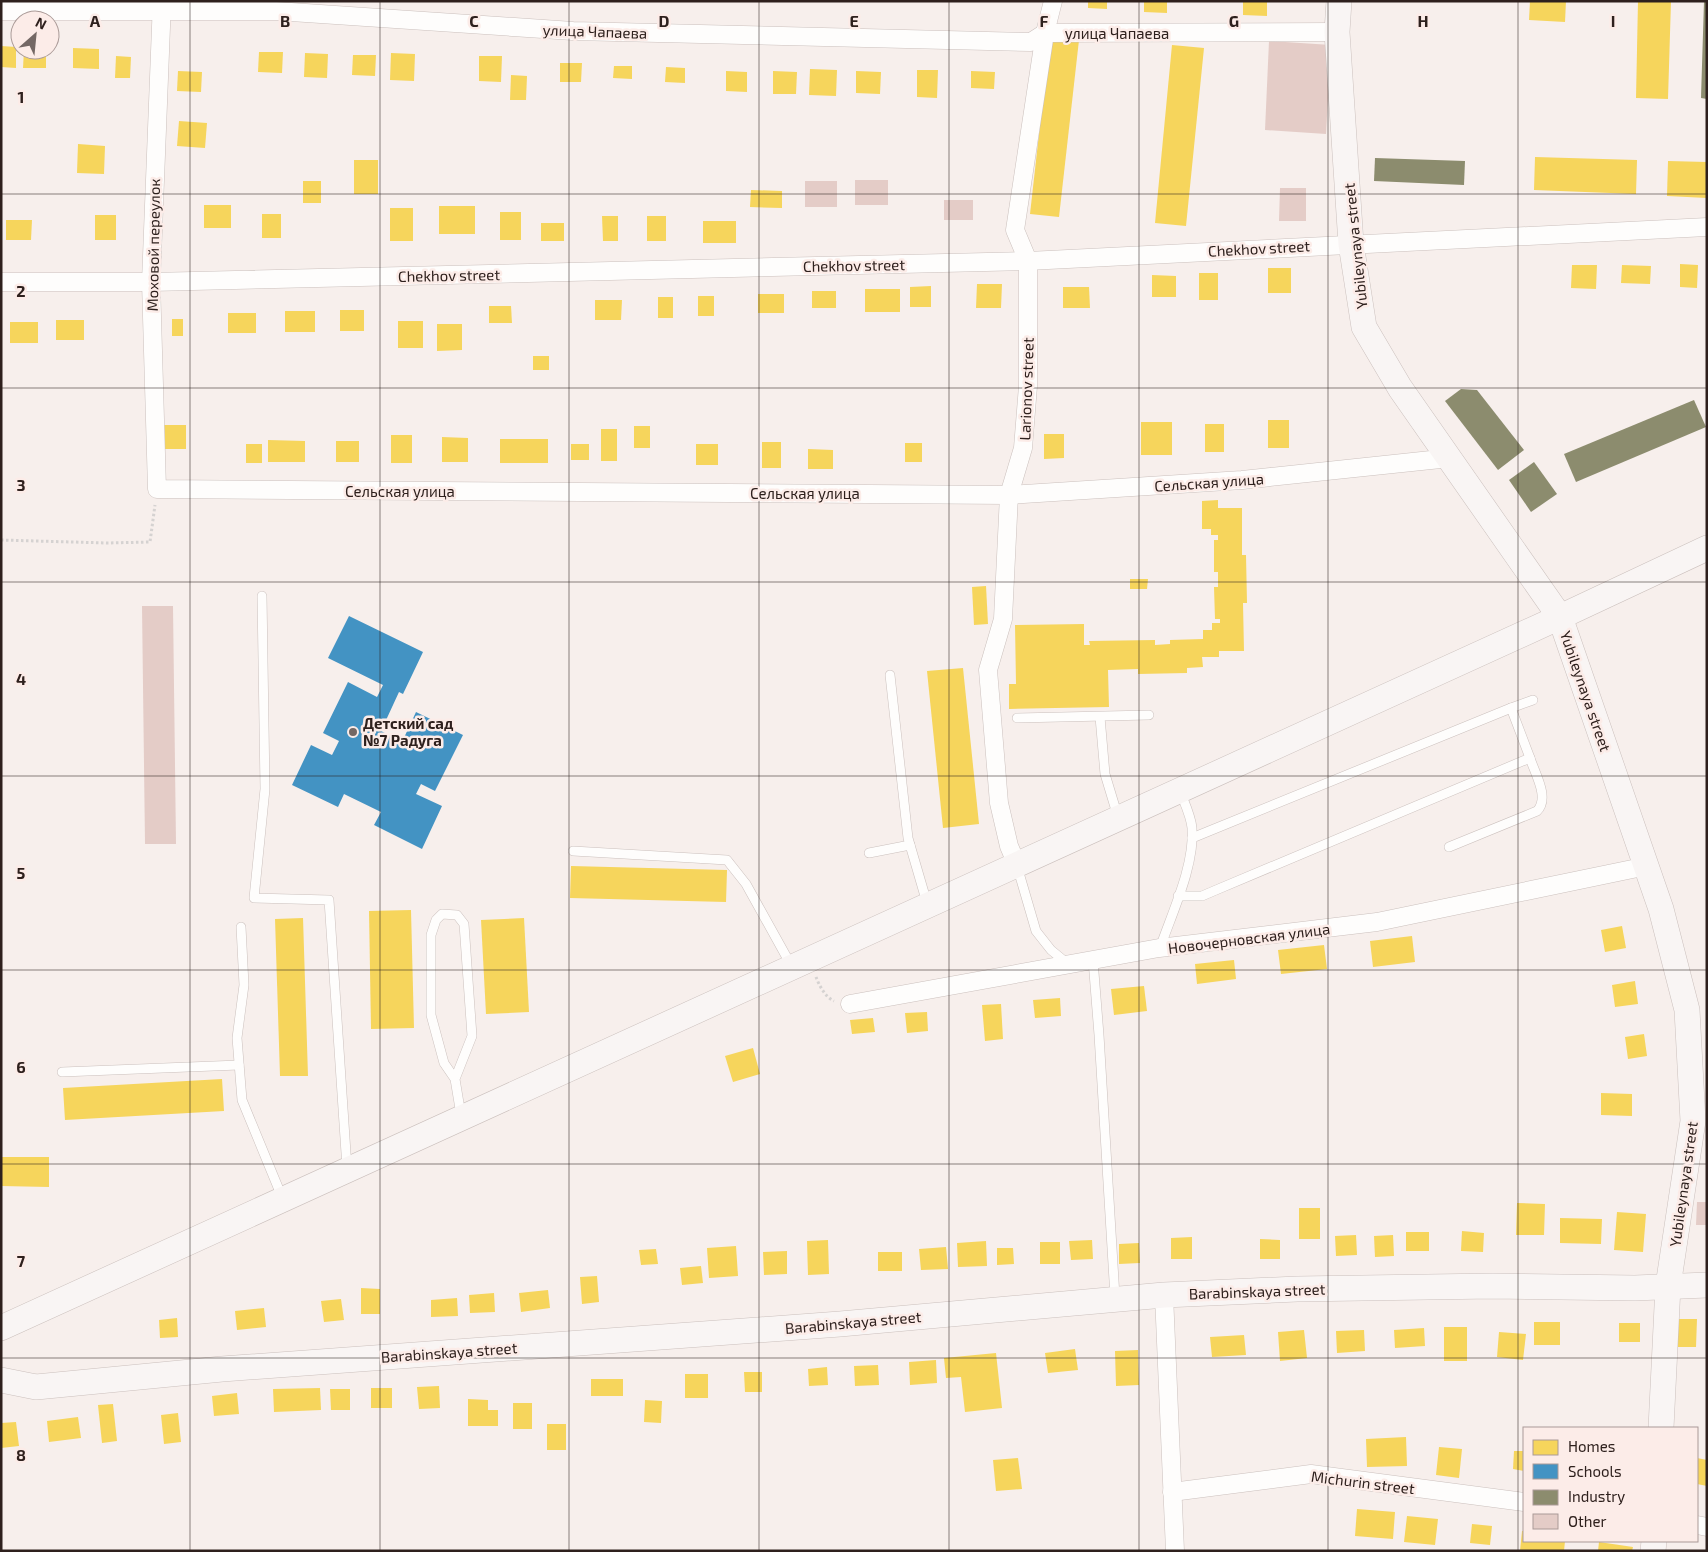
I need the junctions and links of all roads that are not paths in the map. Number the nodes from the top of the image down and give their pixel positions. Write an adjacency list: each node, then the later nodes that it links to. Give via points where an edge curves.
1 (1054, 1): 6 (street, Larionov street)
2 (1339, 1): 5 (street, Yubileynaya street)
3 (162, 6): 4 (street, улица Чапаева, via 130,12); 6 (street, улица Чапаева, via 276,10 573,31 1031,42); 11 (street, Моховой переулок)
4 (1, 11)
5 (1337, 32): 6 (street, улица Чапаева); 8 (street, Yubileynaya street)
6 (1045, 33): 9 (street, Larionov street, via 1015,230)
7 (1707, 227): 8 (street, Chekhov street)
8 (1351, 244): 9 (street, Chekhov street); 12 (street, Yubileynaya street, via 1364,327 1400,388)
9 (1028, 261): 11 (street, Chekhov street); 14 (street, Larionov street, via 1028,386 1024,448)
10 (1, 282): 11 (street, Chekhov street)
11 (150, 282): 13 (street, Моховой переулок)
12 (1450, 458): 14 (street, Сельская улица, via 1242,480); 17 (street, Yubileynaya street)
13 (157, 489): 14 (street, Сельская улица)
14 (1009, 495): 32 (street, Larionov street, via 1003,619 988,670 998,803)
15 (1707, 548): 17 (street)
16 (262, 596): 46 (lane, via 265,789 254,898 328,900)
17 (1560, 617): 25 (street); 33 (street, Yubileynaya street)
18 (890, 674): 28 (lane)
19 (1534, 700): 20 (lane)
20 (1511, 708): 24 (lane); 27 (lane)
21 (1149, 715): 22 (lane)
22 (1100, 717): 23 (lane); 26 (lane, via 1104,774)
23 (1017, 718)
24 (1530, 758): 29 (lane, via 1544,800 1541,807); 34 (lane, via 1202,896)
25 (1180, 791): 26 (street); 27 (lane, via 1192,826)
26 (1118, 819): 32 (street)
27 (1192, 838): 34 (lane)
28 (910, 845): 31 (lane); 35 (lane)
29 (1449, 847)
30 (573, 851): 39 (lane, via 727,860)
31 (869, 853)
32 (1017, 865): 35 (street); 40 (lane, via 1036,931)
33 (1647, 866): 37 (street, Новочерновская улица, via 1377,922); 49 (street, Yubileynaya street, via 1687,1010 1692,1093 1693,1121)
34 (1178, 896): 37 (lane)
35 (928, 905): 39 (street)
36 (241, 927): 42 (lane, via 244,985 237,1038)
37 (1159, 948): 38 (street, Новочерновская улица)
38 (1093, 960): 40 (street, Новочерновская улица); 51 (lane)
39 (800, 964): 45 (street)
40 (1068, 965): 41 (street, Новочерновская улица)
41 (850, 1004)
42 (239, 1065): 43 (lane); 47 (lane, via 242,1100)
43 (62, 1072)
44 (455, 1079): 44 (lane, via 444,1063 432,1015 431,935 436,920 442,914 456,915 464,924 467,952 472,1036); 45 (lane)
45 (462, 1118): 46 (street)
46 (347, 1170): 47 (street)
47 (283, 1199): 52 (street)
48 (1707, 1285): 49 (street, Barabinskaya street)
49 (1668, 1286): 50 (street, Barabinskaya street, via 1316,1288); 54 (street, Yubileynaya street)
50 (1164, 1295): 51 (street, Barabinskaya street); 55 (street)
51 (1115, 1300): 53 (street, Barabinskaya street, via 840,1324 222,1369 36,1387)
52 (1, 1328)
53 (1, 1380)
54 (1661, 1427)
55 (1172, 1492): 56 (street, Michurin street, via 1311,1474); 57 (street)
56 (1523, 1502)
57 (1175, 1551)

